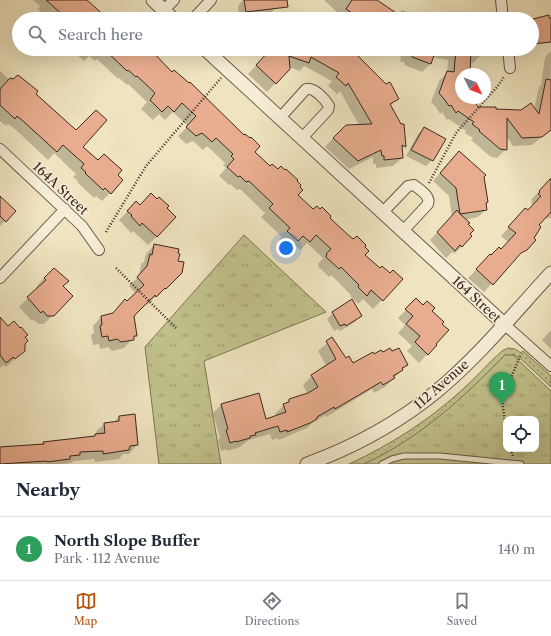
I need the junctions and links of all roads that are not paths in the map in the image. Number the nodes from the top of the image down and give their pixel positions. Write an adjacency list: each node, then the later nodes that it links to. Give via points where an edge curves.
1 (153, 0): 5 (street)
2 (174, 0): 6 (street)
3 (211, 0): 7 (street)
4 (501, 0): 8 (street)
5 (165, 12)
6 (169, 12)
7 (200, 12)
8 (502, 12)
9 (213, 56): 12 (street, 164 Street)
10 (509, 56): 11 (street)
11 (510, 68)
12 (280, 118): 13 (street, 164 Street); 13 (street, via 306,89 313,89 329,106)
13 (302, 138): 16 (street, 164 Street)
14 (0, 149): 15 (street, 164A Street)
15 (65, 209): 18 (street, 164A Street, via 82,226); 20 (street)
16 (382, 212): 17 (street, 164 Street); 17 (street, via 408,186 414,185 428,197 428,204)
17 (403, 231): 21 (street, 164 Street)
18 (99, 250)
19 (551, 273): 21 (street, 112 Avenue)
20 (0, 278)
21 (504, 324): 22 (street, 164 Street); 23 (street, 112 Avenue, via 438,390 421,403 361,440 330,456)
22 (551, 366)
23 (307, 464)
24 (382, 464): 25 (lane, via 404,456 440,456)
25 (521, 464)

